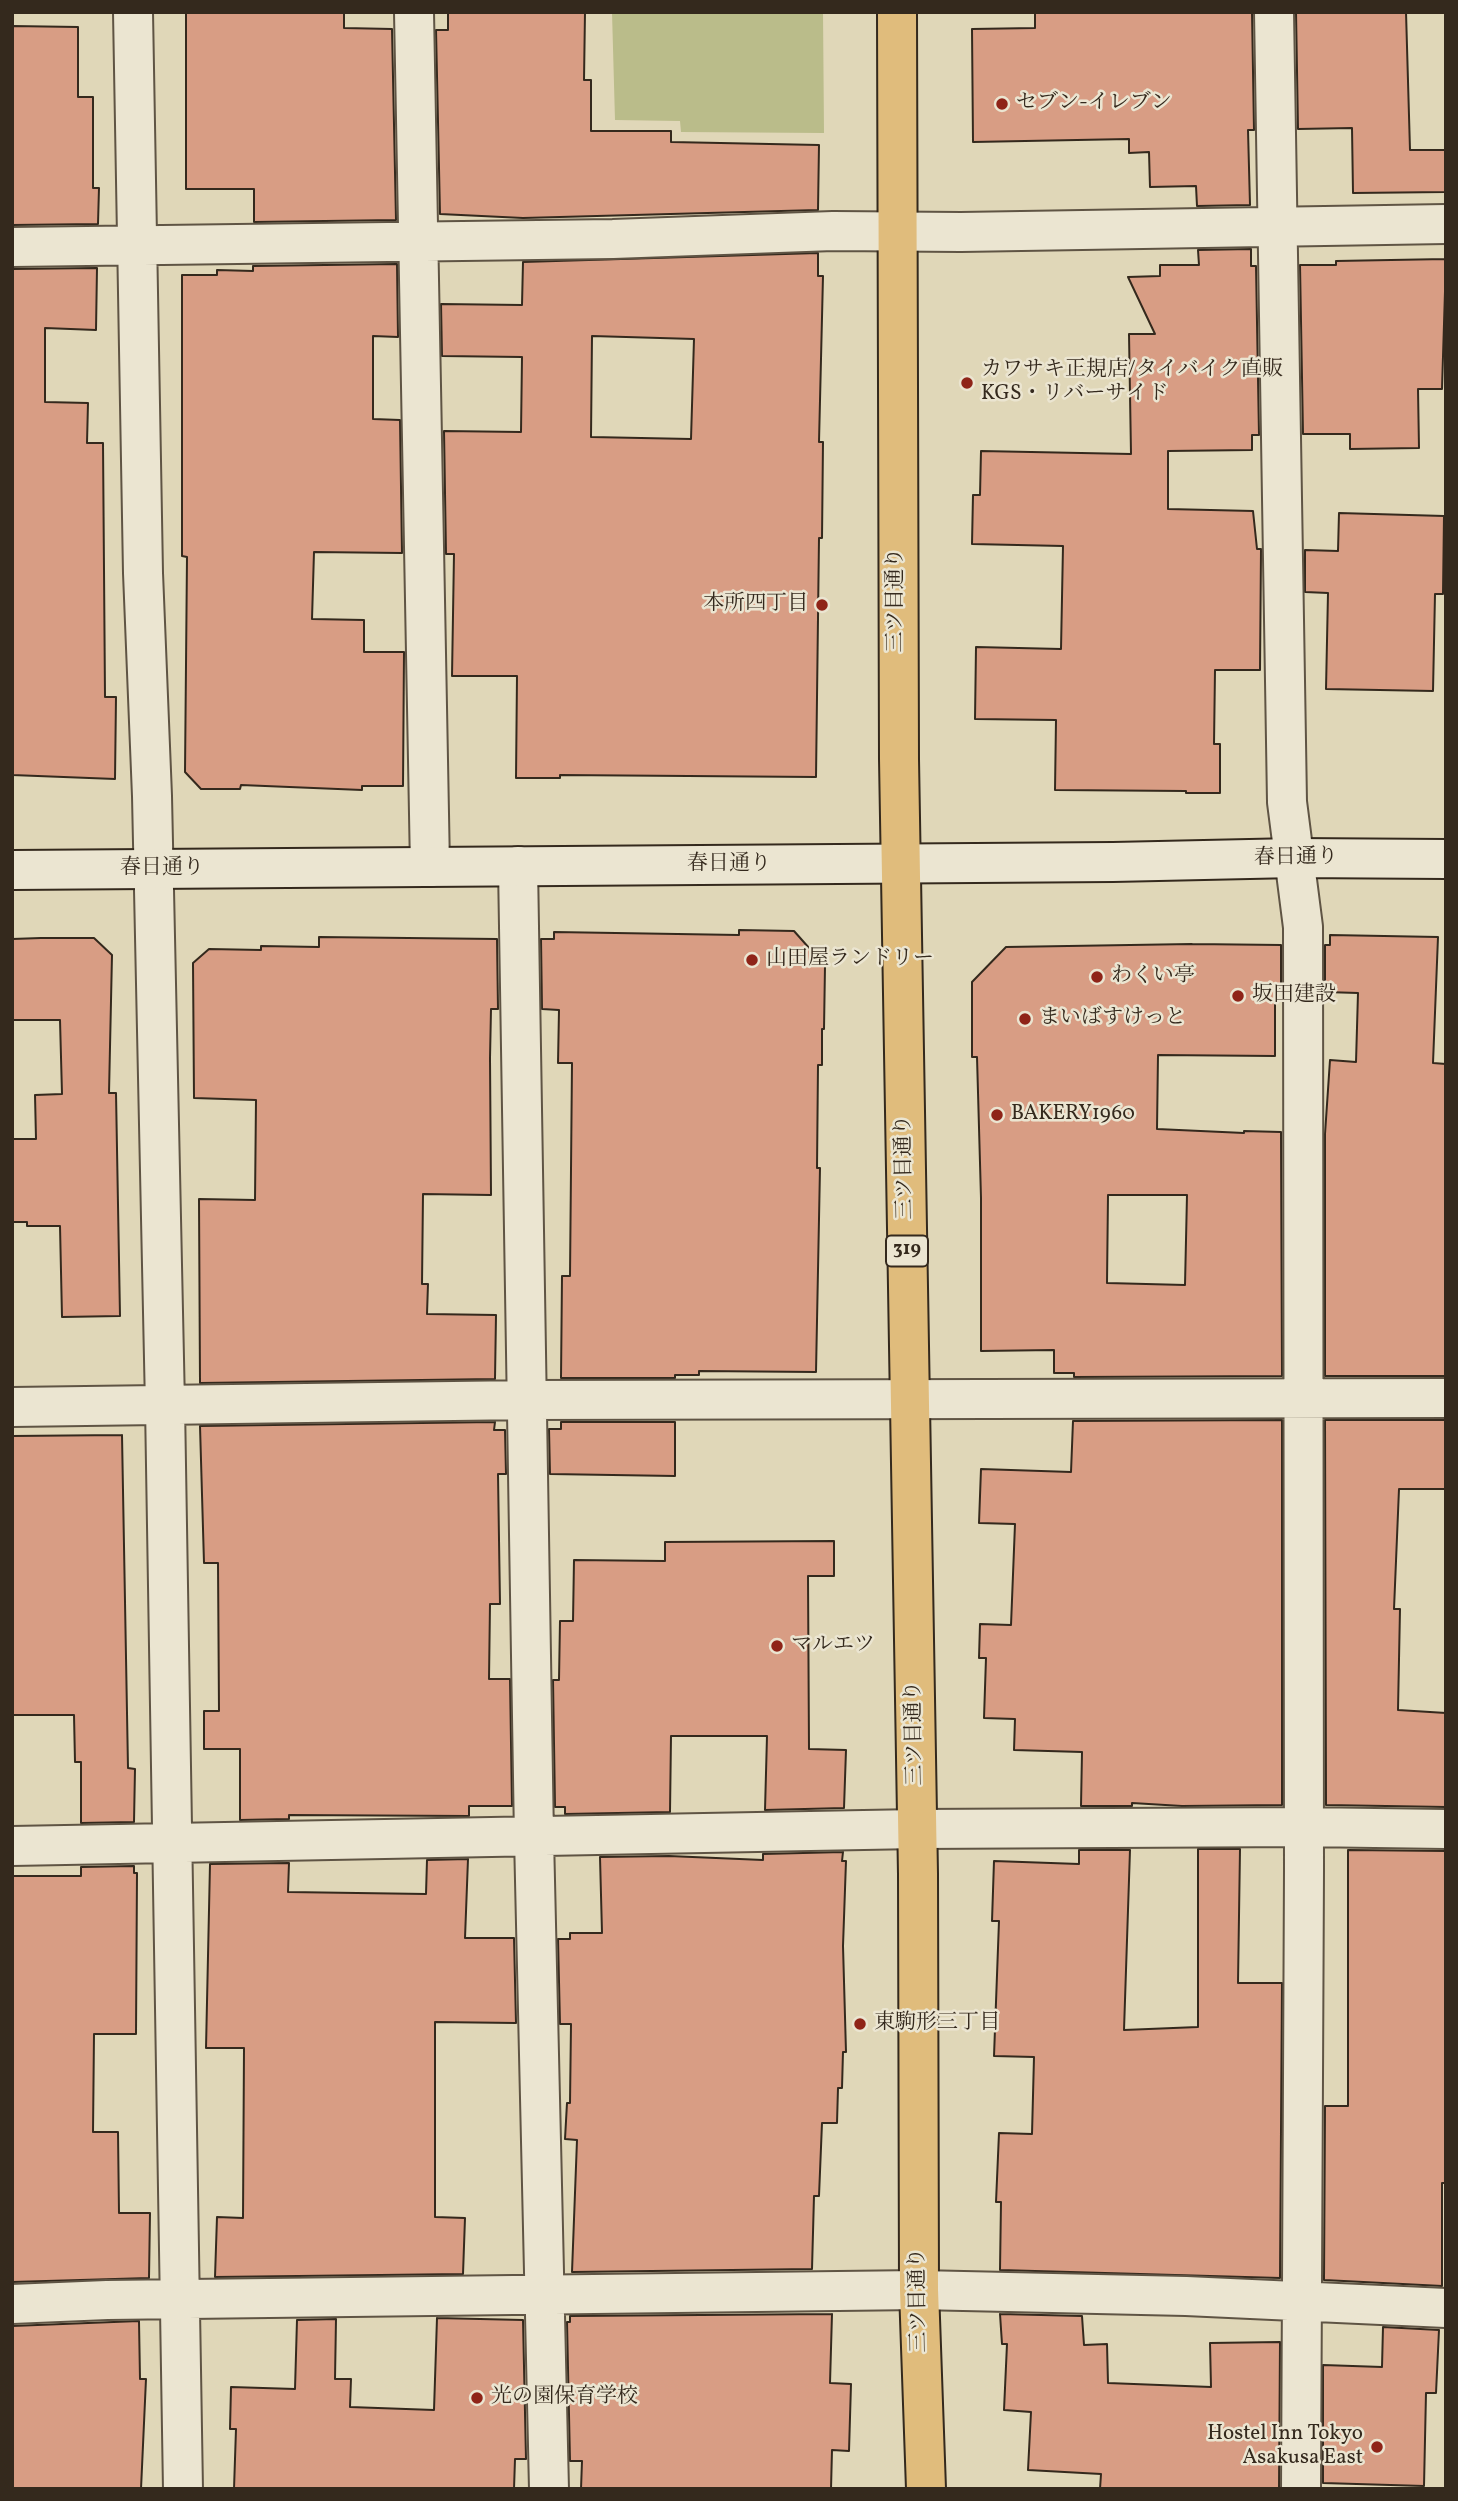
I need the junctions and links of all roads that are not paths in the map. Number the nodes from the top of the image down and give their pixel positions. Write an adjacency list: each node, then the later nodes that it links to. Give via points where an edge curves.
1 (133, 12): 9 (street)
2 (414, 12): 8 (street)
3 (897, 12): 7 (main road, 三ツ目通り / 319)
4 (1274, 12): 6 (street)
5 (1446, 224): 6 (street)
6 (1276, 225): 7 (street); 11 (street, via 1287,802)
7 (898, 233): 8 (street); 13 (main road, 三ツ目通り / 319)
8 (418, 242): 9 (street); 15 (street)
9 (137, 246): 10 (street); 16 (street)
10 (12, 247)
11 (1295, 858): 12 (street, 春日通り); 13 (street, 春日通り); 19 (street, via 1303,927)
12 (1446, 859)
13 (901, 863): 14 (street, 春日通り); 18 (main road, 三ツ目通り / 319)
14 (518, 866): 15 (street, 春日通り); 21 (street)
15 (430, 867): 16 (street, 春日通り)
16 (153, 869): 17 (street, 春日通り); 22 (street)
17 (12, 870)
18 (909, 1398): 19 (street); 21 (street); 25 (main road, 三ツ目通り / 319)
19 (1304, 1398): 20 (street); 24 (street)
20 (1446, 1398)
21 (527, 1400): 22 (street); 27 (street)
22 (165, 1405): 23 (street); 28 (street)
23 (12, 1407)
24 (1304, 1827): 25 (street); 26 (street); 33 (street)
25 (917, 1829): 27 (street); 30 (main road, 三ツ目通り / 319)
26 (1446, 1829)
27 (534, 1837): 28 (street); 31 (street)
28 (172, 1842): 29 (street); 32 (street)
29 (12, 1846)
30 (919, 2290): 31 (street); 33 (street); 38 (main road, 三ツ目通り / 319)
31 (545, 2295): 32 (street); 37 (street)
32 (179, 2299): 34 (street); 36 (street)
33 (1301, 2301): 35 (street); 39 (street)
34 (12, 2304)
35 (1446, 2308)
36 (183, 2489)
37 (549, 2489)
38 (926, 2489)
39 (1301, 2489)

